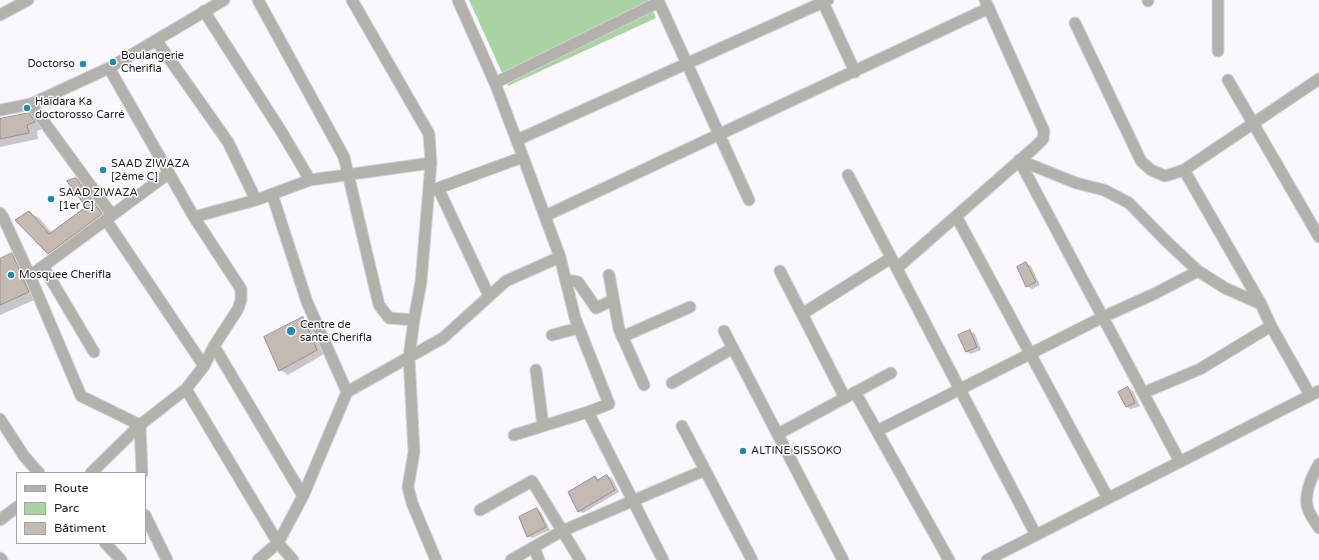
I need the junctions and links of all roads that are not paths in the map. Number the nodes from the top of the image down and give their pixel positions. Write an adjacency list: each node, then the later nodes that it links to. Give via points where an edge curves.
1 (28, 0): 11 (street)
2 (224, 0): 10 (street)
3 (258, 0): 31 (street, via 344,157)
4 (352, 0): 28 (street, via 429,134)
5 (458, 0): 20 (street)
6 (1218, 0): 14 (street)
7 (658, 1): 15 (street); 20 (street)
8 (825, 1): 15 (street); 17 (street)
9 (987, 4): 17 (street); 27 (street, via 1044,131 1043,139)
10 (204, 11): 13 (street); 33 (street)
11 (0, 15)
12 (1075, 22): 29 (street, via 1141,161 1151,170 1165,176)
13 (156, 40): 16 (street); 36 (street, via 228,142)
14 (1218, 51)
15 (687, 63): 24 (street); 25 (street)
16 (109, 68): 21 (street); 30 (street)
17 (855, 72): 24 (street)
18 (1319, 79): 23 (street)
19 (1228, 80): 23 (street)
20 (495, 84): 25 (street)
21 (31, 104): 22 (street); 41 (street)
22 (0, 110)
23 (1253, 124): 29 (street); 43 (street)
24 (720, 135): 37 (street); 39 (street)
25 (516, 140): 26 (street)
26 (523, 157): 34 (street); 39 (street)
27 (1019, 160): 40 (street); 49 (street, via 1076,183 1104,190 1129,203); 58 (street)
28 (431, 162): 31 (street); 34 (street)
29 (1184, 170): 55 (street)
30 (168, 173): 41 (street); 42 (street)
31 (348, 175): 33 (street); 59 (street, via 379,306 389,318)
32 (848, 175): 45 (street)
33 (310, 180): 35 (street)
34 (433, 190): 53 (street); 59 (street)
35 (272, 194): 36 (street); 77 (street, via 307,302)
36 (256, 200): 42 (street)
37 (749, 200)
38 (0, 213): 51 (street)
39 (545, 216): 44 (street)
40 (956, 216): 47 (street); 68 (street)
41 (109, 217): 46 (street); 70 (street)
42 (194, 218): 65 (street, via 241,289 238,309)
43 (1319, 237)
44 (560, 256): 52 (street); 53 (street, via 506,281)
45 (891, 258): 47 (street); 57 (street)
46 (43, 266): 51 (street); 67 (street)
47 (897, 268): 76 (street)
48 (780, 271): 57 (street)
49 (1198, 271): 55 (street, via 1225,288); 58 (street)
50 (609, 275): 54 (street)
51 (30, 276): 84 (street, via 81,396)
52 (566, 280): 54 (street, via 578,282 596,308); 61 (street)
53 (489, 296): 69 (street, via 443,338)
54 (614, 300): 64 (street, via 618,329)
55 (1260, 304): 60 (street)
56 (690, 307): 64 (street)
57 (802, 314): 81 (street)
58 (1103, 317): 68 (street); 79 (street)
59 (414, 320): 69 (street)
60 (1271, 326): 79 (street, via 1200,369); 80 (street)
61 (579, 328): 63 (street); 82 (street, via 609,404)
62 (724, 331): 66 (street)
63 (552, 334)
64 (622, 337): 74 (street)
65 (214, 346): 70 (street); 96 (street)
66 (733, 348): 73 (street); 88 (street)
67 (94, 352)
68 (1030, 354): 76 (street); 97 (street)
69 (409, 357): 77 (street); 113 (street, via 414,452 408,487)
70 (204, 366): 75 (street)
71 (536, 370): 85 (street)
72 (892, 373): 78 (street)
73 (672, 383)
74 (644, 385)
75 (186, 388): 84 (street); 106 (street)
76 (960, 389): 87 (street); 105 (street)
77 (347, 392): 96 (street)
78 (856, 392): 81 (street); 87 (street)
79 (1143, 393): 90 (street)
80 (1315, 393): 90 (street)
81 (845, 398): 88 (street)
82 (588, 412): 85 (street); 98 (street)
83 (0, 419): 93 (street, via 24,456)
84 (140, 425): 94 (street); 95 (street)
85 (543, 426): 89 (street)
86 (682, 426): 92 (street)
87 (877, 431): 120 (street)
88 (778, 434): 119 (street)
89 (514, 435)
90 (1180, 462): 97 (street)
91 (1319, 464): 103 (street, via 1311,479 1306,501 1308,510)
92 (705, 470): 98 (street); 118 (street)
93 (38, 472)
94 (92, 472)
95 (142, 472)
96 (303, 496): 106 (street)
97 (1108, 498): 105 (street)
98 (633, 501): 104 (street); 117 (street)
99 (16, 508): 102 (street)
100 (480, 510): 104 (street, via 532,481)
101 (146, 516): 110 (street)
102 (0, 520)
103 (1319, 528)
104 (562, 531): 108 (street); 116 (street)
105 (1036, 535): 121 (street)
106 (278, 543): 111 (street); 112 (street)
107 (106, 544): 109 (street)
108 (534, 548): 114 (street); 115 (street)
109 (121, 560)
110 (168, 560)
111 (258, 560)
112 (293, 560)
113 (436, 560)
114 (512, 560)
115 (539, 560)
116 (580, 560)
117 (663, 560)
118 (752, 560)
119 (843, 560)
120 (949, 560)
121 (987, 560)

